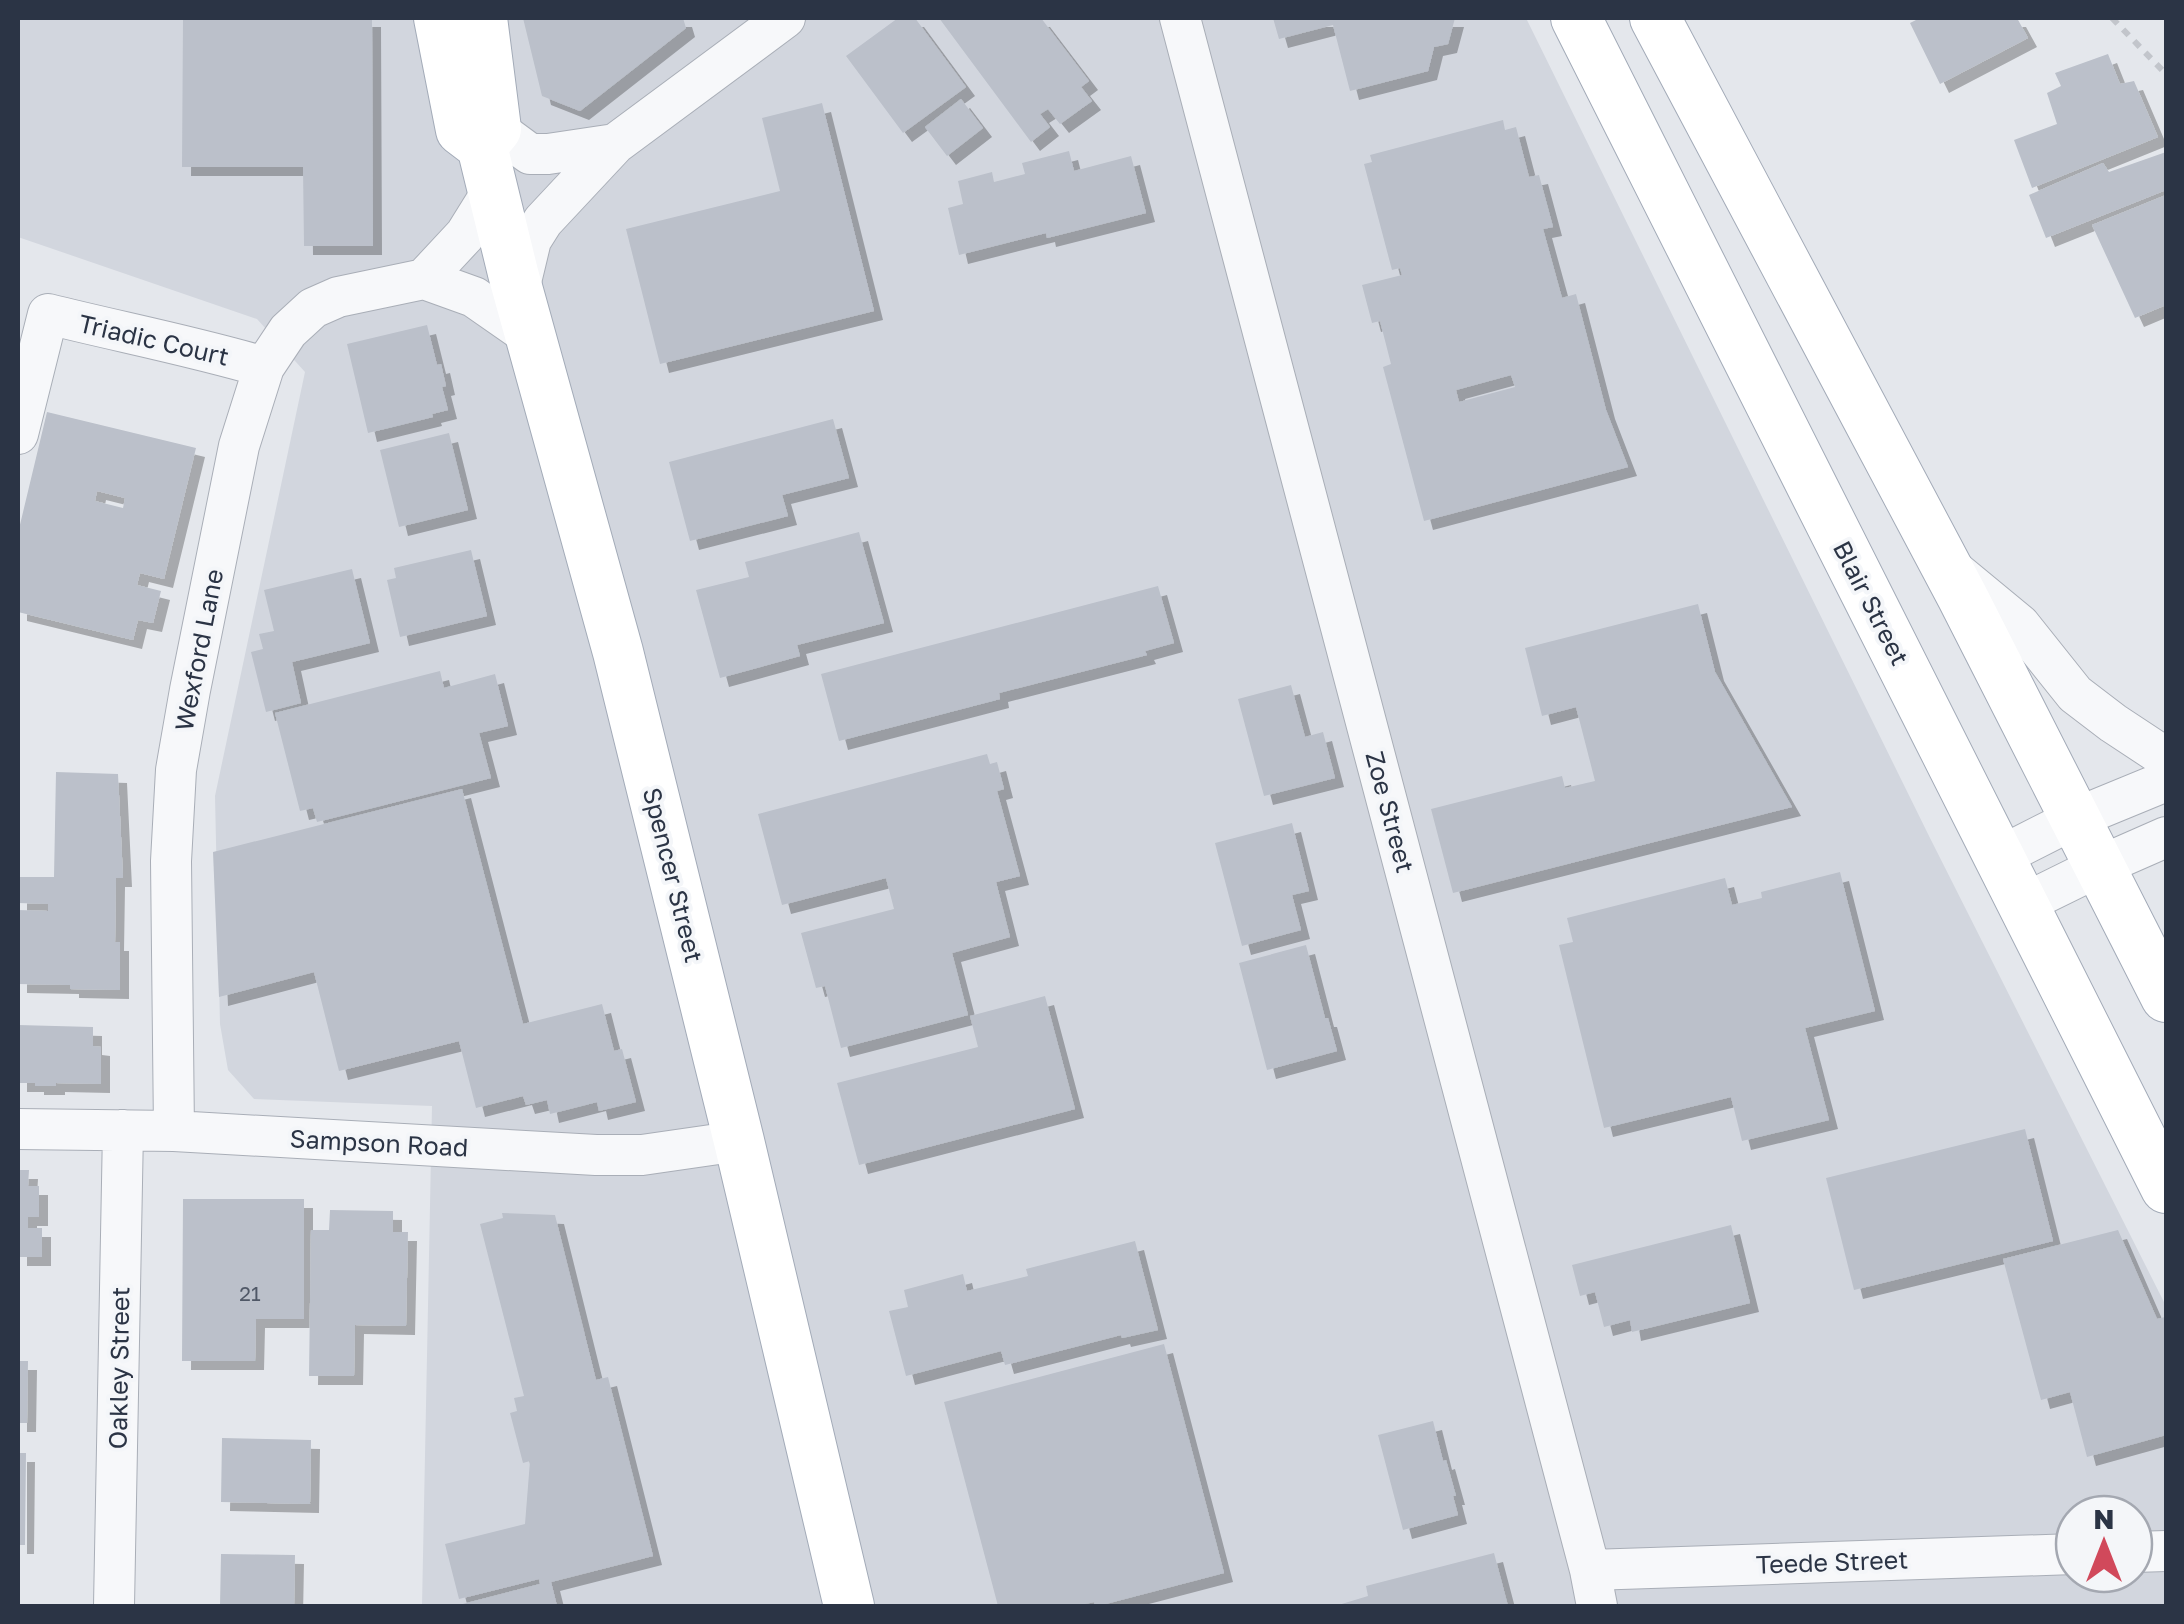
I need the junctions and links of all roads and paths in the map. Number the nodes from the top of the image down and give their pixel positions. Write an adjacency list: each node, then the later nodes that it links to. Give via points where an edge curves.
1 (439, 18): 10 (main road, Spencer Street, via 461,130)
2 (482, 18): 10 (main road, Spencer Street)
3 (785, 18): 9 (street)
4 (1180, 18): 30 (street, Zoe Street)
5 (1576, 18): 20 (main road, Blair Street)
6 (1655, 18): 15 (main road)
7 (2112, 18): 8 (path)
8 (2166, 74)
9 (615, 144): 10 (street); 12 (street, via 531,240)
10 (490, 155): 11 (street, via 464,236); 12 (main road, Spencer Street)
11 (424, 280): 12 (street, Wexford Lane); 13 (street, Wexford Lane, via 313,308)
12 (524, 314): 27 (main road, Spencer Street, via 618,652)
13 (264, 367): 14 (street, Triadic Court, via 48,314); 26 (street, Wexford Lane, via 240,446 176,770)
14 (18, 434)
15 (1944, 562): 16 (street, via 2020,625 2075,694); 18 (main road)
16 (2166, 758)
17 (2166, 781): 18 (street)
18 (2076, 818): 20 (street); 21 (main road)
19 (2166, 837): 21 (street)
20 (1999, 857): 22 (main road, Blair Street)
21 (2100, 866): 22 (street); 23 (main road)
22 (2023, 904): 28 (main road, Blair Street)
23 (2166, 988)
24 (18, 1129): 25 (street, Sampson Road)
25 (123, 1130): 26 (street, Sampson Road); 31 (street, Oakley Street)
26 (174, 1131): 27 (street, Sampson Road, via 596,1155)
27 (739, 1141): 32 (main road, Spencer Street)
28 (2166, 1188)
29 (2054, 1555): 30 (street, Teede Street)
30 (1594, 1588)
31 (114, 1606)
32 (849, 1606)

